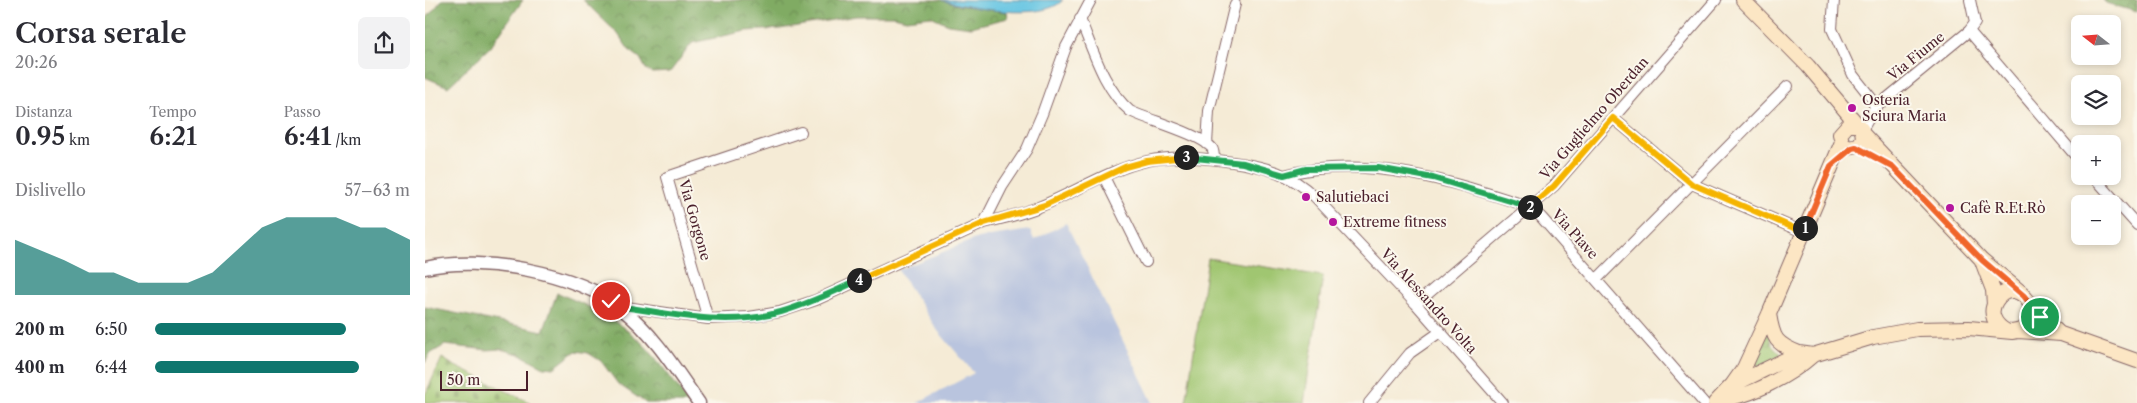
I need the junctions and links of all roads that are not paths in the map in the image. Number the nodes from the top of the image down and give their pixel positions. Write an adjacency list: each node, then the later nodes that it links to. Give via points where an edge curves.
1 (1091, 0): 7 (street)
2 (1716, 0): 12 (street, Via Guglielmo Oberdan)
3 (1743, 0): 10 (main road, via 1809,66)
4 (1834, 0): 11 (street, via 1832,29 1853,75)
5 (1969, 0): 8 (street, via 1975,23)
6 (1235, 4): 16 (street, via 1209,111)
7 (1080, 19): 16 (street, via 1109,84 1130,112); 25 (street, via 1027,149 1002,187)
8 (1969, 31): 11 (street, Via Fiume); 17 (street)
9 (1788, 86): 22 (street)
10 (1830, 94): 13 (main road); 15 (main road)
11 (1875, 108): 13 (street, Via Fiume)
12 (1613, 118): 22 (street); 24 (street, Via Guglielmo Oberdan, via 1554,186)
13 (1860, 129): 15 (main road, via 1862,142); 15 (main road, via 1844,127); 19 (main road)
14 (801, 132): 37 (street, Via Gorgone, via 667,177)
15 (1847, 142): 19 (main road); 27 (main road, via 1831,166)
16 (1207, 144): 18 (street, via 1213,149)
17 (2071, 150)
18 (1214, 159): 20 (street, Via Alessandro Volta, via 1243,163); 21 (street, Via Alessandro Volta, via 1173,157 1147,161)
19 (1893, 167): 28 (main road)
20 (1284, 175): 24 (street, via 1306,169 1378,168 1433,178); 33 (street, Via Alessandro Volta, via 1298,181 1315,197)
21 (1104, 177): 25 (street, Via Alessandro Volta, via 1045,205); 29 (street)
22 (1692, 184): 27 (street); 31 (street)
23 (2101, 185): 26 (street)
24 (1530, 207): 31 (street, Via Piave); 33 (street, Via Guglielmo Oberdan)
25 (984, 223): 37 (street, Via Alessandro Volta, via 816,300 780,312)
26 (2137, 225)
27 (1803, 232): 36 (main road)
28 (1982, 260): 32 (main road); 35 (main road, via 1993,290)
29 (1146, 262)
30 (425, 268): 34 (street, via 453,263 519,267 577,286)
31 (1597, 279): 49 (street, Via Piave)
32 (2028, 301): 35 (main road, via 2007,292 1996,300); 39 (main road, via 2033,312 2028,324); 41 (main road, via 2040,317)
33 (1415, 304): 40 (street, Via Alessandro Volta)
34 (618, 306): 37 (street, Via Alessandro Volta); 46 (street, via 659,346)
35 (1993, 308): 38 (main road); 39 (main road, via 1996,323)
36 (1769, 314): 42 (main road, via 1774,338 1780,345); 44 (main road, via 1744,368)
37 (708, 319)
38 (1969, 328): 39 (main road); 42 (main road, via 1917,329)
39 (2012, 331): 41 (main road)
40 (1440, 332): 47 (street, via 1409,353); 48 (street, Via Alessandro Volta)
41 (2061, 334): 43 (main road)
42 (1806, 354): 44 (main road); 45 (main road, via 1799,368 1736,398)
43 (2137, 361)
44 (1731, 386): 45 (main road)
45 (1718, 401)
46 (699, 403)
47 (1369, 403)
48 (1503, 403)
49 (1704, 403)

